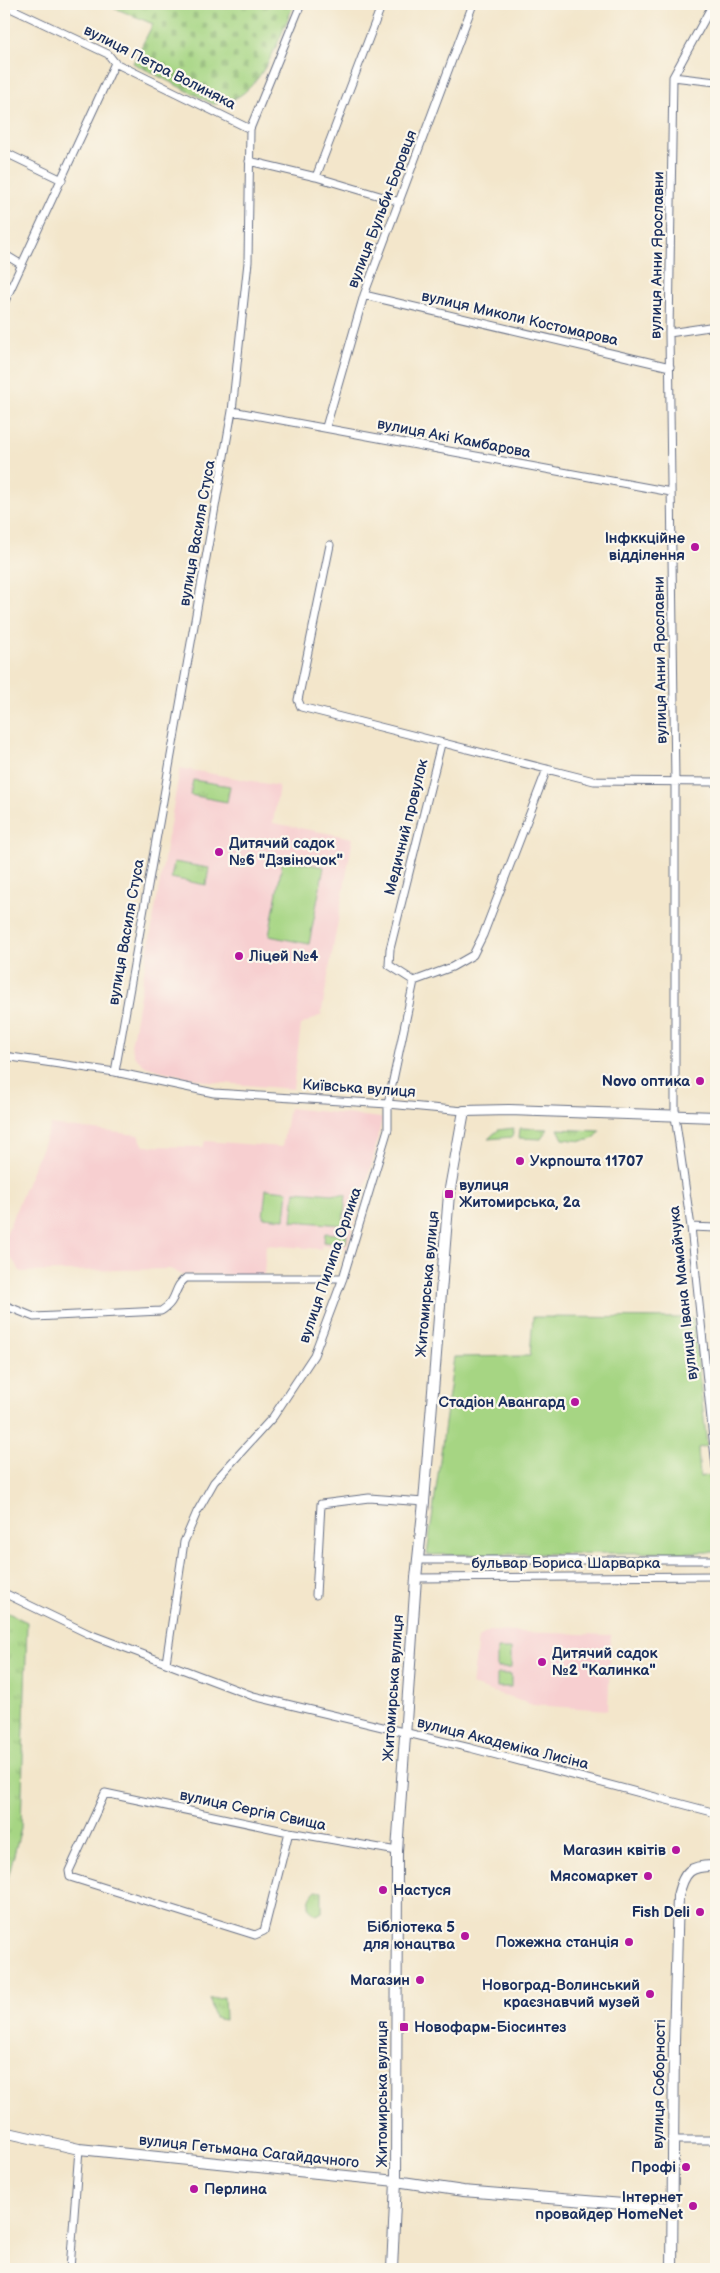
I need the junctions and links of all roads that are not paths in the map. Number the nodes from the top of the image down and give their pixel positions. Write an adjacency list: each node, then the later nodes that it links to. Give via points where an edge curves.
1 (301, 4): 9 (street, вулиця Василя Стуса)
2 (382, 4): 12 (street)
3 (473, 4): 14 (street, вулиця Бульби-Боровця)
4 (713, 4): 7 (street, вулиця Анни Ярославни)
5 (4, 5): 6 (street, вулиця Петра Волиняка, via 108,54)
6 (115, 63): 9 (street, вулиця Петра Волиняка); 13 (street)
7 (673, 77): 8 (street); 20 (street, вулиця Анни Ярославни)
8 (716, 82)
9 (250, 129): 11 (street, вулиця Василя Стуса)
10 (4, 152): 13 (street)
11 (248, 161): 12 (street); 22 (street, вулиця Василя Стуса, via 248,262)
12 (316, 177): 14 (street)
13 (62, 180): 16 (street)
14 (400, 202): 17 (street, вулиця Бульби-Боровця)
15 (4, 254): 16 (street)
16 (22, 265): 18 (street)
17 (364, 295): 21 (street, вулиця Миколи Костомарова); 23 (street, вулиця Бульби-Боровця)
18 (4, 304)
19 (716, 326): 20 (street)
20 (669, 334): 21 (street, вулиця Анни Ярославни)
21 (670, 367): 24 (street, вулиця Анни Ярославни)
22 (232, 412): 23 (street, вулиця Акі Камбарова); 32 (street, вулиця Василя Стуса)
23 (326, 427): 24 (street, вулиця Акі Камбарова)
24 (671, 492): 28 (street, вулиця Анни Ярославни)
25 (330, 545): 26 (street, via 299,704)
26 (442, 744): 27 (street, Медичний провулок); 30 (street, Медичний провулок, via 390,949 389,965)
27 (547, 769): 28 (street, Медичний провулок, via 594,782); 30 (street, via 473,955 452,967)
28 (675, 782): 29 (street, Медичний провулок); 35 (street, вулиця Анни Ярославни)
29 (716, 782)
30 (414, 981): 33 (street)
31 (4, 1056): 32 (street, Київська вулиця)
32 (115, 1072): 33 (street, Київська вулиця, via 214,1093)
33 (388, 1104): 34 (street, Київська вулиця); 39 (street, вулиця Пилипа Орлика, via 388,1129)
34 (464, 1111): 35 (main road, Київська вулиця); 43 (main road, Житомирська вулиця, via 449,1194)
35 (675, 1116): 36 (main road, Київська вулиця); 37 (street, вулиця Івана Мамайчука)
36 (716, 1117)
37 (691, 1227): 38 (street); 41 (street, вулиця Івана Мамайчука)
38 (716, 1228)
39 (343, 1278): 40 (street, via 186,1278 180,1282 171,1305 160,1311 34,1317); 50 (street, вулиця Пилипа Орлика, via 314,1355 274,1417 214,1482 197,1512 184,1542)
40 (4, 1305)
41 (716, 1462): 42 (street, вулиця Івана Мамайчука)
42 (716, 1467)
43 (424, 1502): 44 (main road, Житомирська вулиця); 49 (street, via 369,1498 321,1504)
44 (418, 1560): 45 (street, бульвар Бориса Шарварка); 47 (main road, Житомирська вулиця)
45 (716, 1560)
46 (716, 1576): 47 (street, бульвар Бориса Шарварка)
47 (416, 1578): 51 (main road, Житомирська вулиця)
48 (4, 1593): 50 (street, вулиця Академіка Лисіна, via 89,1634)
49 (316, 1595)
50 (166, 1664): 51 (street, вулиця Академіка Лисіна, via 253,1696)
51 (405, 1732): 52 (street, вулиця Академіка Лисіна); 54 (main road, Житомирська вулиця)
52 (716, 1812)
53 (289, 1832): 53 (street, вулиця Сергія Свища, via 105,1793 69,1871 70,1877 255,1935 264,1931); 54 (street, вулиця Сергія Свища)
54 (397, 1851): 60 (main road, Житомирська вулиця)
55 (716, 1866): 57 (main road, вулиця Соборності, via 692,1868 686,1874 678,1896)
56 (4, 2132): 59 (main road, вулиця Гетьмана Сагайдачного)
57 (673, 2140): 58 (street); 61 (main road, вулиця Соборності)
58 (716, 2140)
59 (79, 2149): 60 (main road, вулиця Гетьмана Сагайдачного); 62 (street)
60 (396, 2181): 61 (main road, вулиця Гетьмана Сагайдачного, via 463,2191); 63 (main road, Житомирська вулиця)
61 (673, 2208): 64 (main road, вулиця Соборності)
62 (70, 2269)
63 (392, 2269)
64 (672, 2269)

